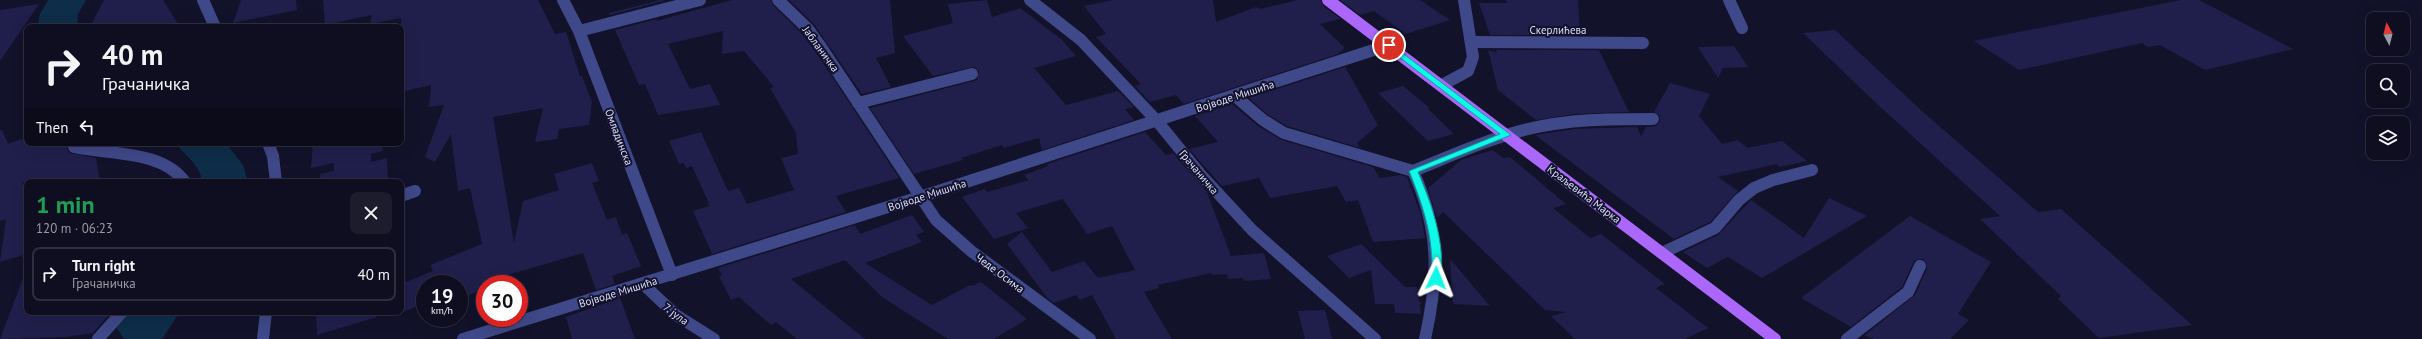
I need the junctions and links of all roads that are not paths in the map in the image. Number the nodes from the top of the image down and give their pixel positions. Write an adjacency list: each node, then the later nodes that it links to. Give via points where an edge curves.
1 (203, 0): 10 (street)
2 (563, 0): 12 (street, Омладинска)
3 (700, 0): 9 (street)
4 (778, 0): 19 (street, Јабланичка, via 808,29)
5 (1030, 0): 21 (street, Грачаничка, via 1080,40)
6 (1328, 0): 15 (main road, Краљевића Марка)
7 (1464, 0): 13 (street)
8 (1729, 0): 11 (street)
9 (674, 4): 12 (street)
10 (214, 24)
11 (1742, 28)
12 (580, 31): 34 (street, Омладинска)
13 (1472, 42): 14 (street, Скерлићева); 17 (street, via 1473,57 1468,71)
14 (1643, 43)
15 (1389, 45): 17 (main road, Краљевића Марка); 18 (street, Војводе Мишића)
16 (972, 74): 19 (street)
17 (1442, 85): 22 (main road, Краљевића Марка)
18 (1235, 96): 21 (street, Војводе Мишића); 26 (street, via 1263,120 1284,133)
19 (858, 103): 31 (street, Јабланичка)
20 (1653, 119): 22 (street, via 1568,122)
21 (1157, 121): 31 (street, Војводе Мишића); 43 (street, Грачаничка, via 1201,175 1247,225)
22 (1506, 135): 26 (street); 32 (main road, Краљевића Марка)
23 (269, 146): 28 (street)
24 (74, 147): 27 (street, via 103,153 138,154 174,168)
25 (1812, 170): 32 (street, via 1769,182 1752,191 1740,200 1729,216 1715,228)
26 (1413, 171): 44 (street, via 1424,197 1434,234 1438,264 1433,305)
27 (183, 179)
28 (276, 179)
29 (415, 191): 30 (street)
30 (404, 195)
31 (920, 197): 34 (street, Војводе Мишића); 42 (street, Чеде Осима, via 936,220 971,251)
32 (1662, 253): 45 (main road, Краљевића Марка)
33 (1920, 266): 46 (street, via 1908,292 1888,310)
34 (672, 275): 35 (street, Војводе Мишића)
35 (643, 284): 40 (street, Војводе Мишића); 41 (street, 7. јула, via 660,303 687,324)
36 (119, 315): 38 (street)
37 (266, 315): 39 (street)
38 (98, 339)
39 (263, 339)
40 (463, 339)
41 (714, 339)
42 (1090, 339)
43 (1375, 339)
44 (1425, 339)
45 (1775, 339)
46 (1847, 339)

